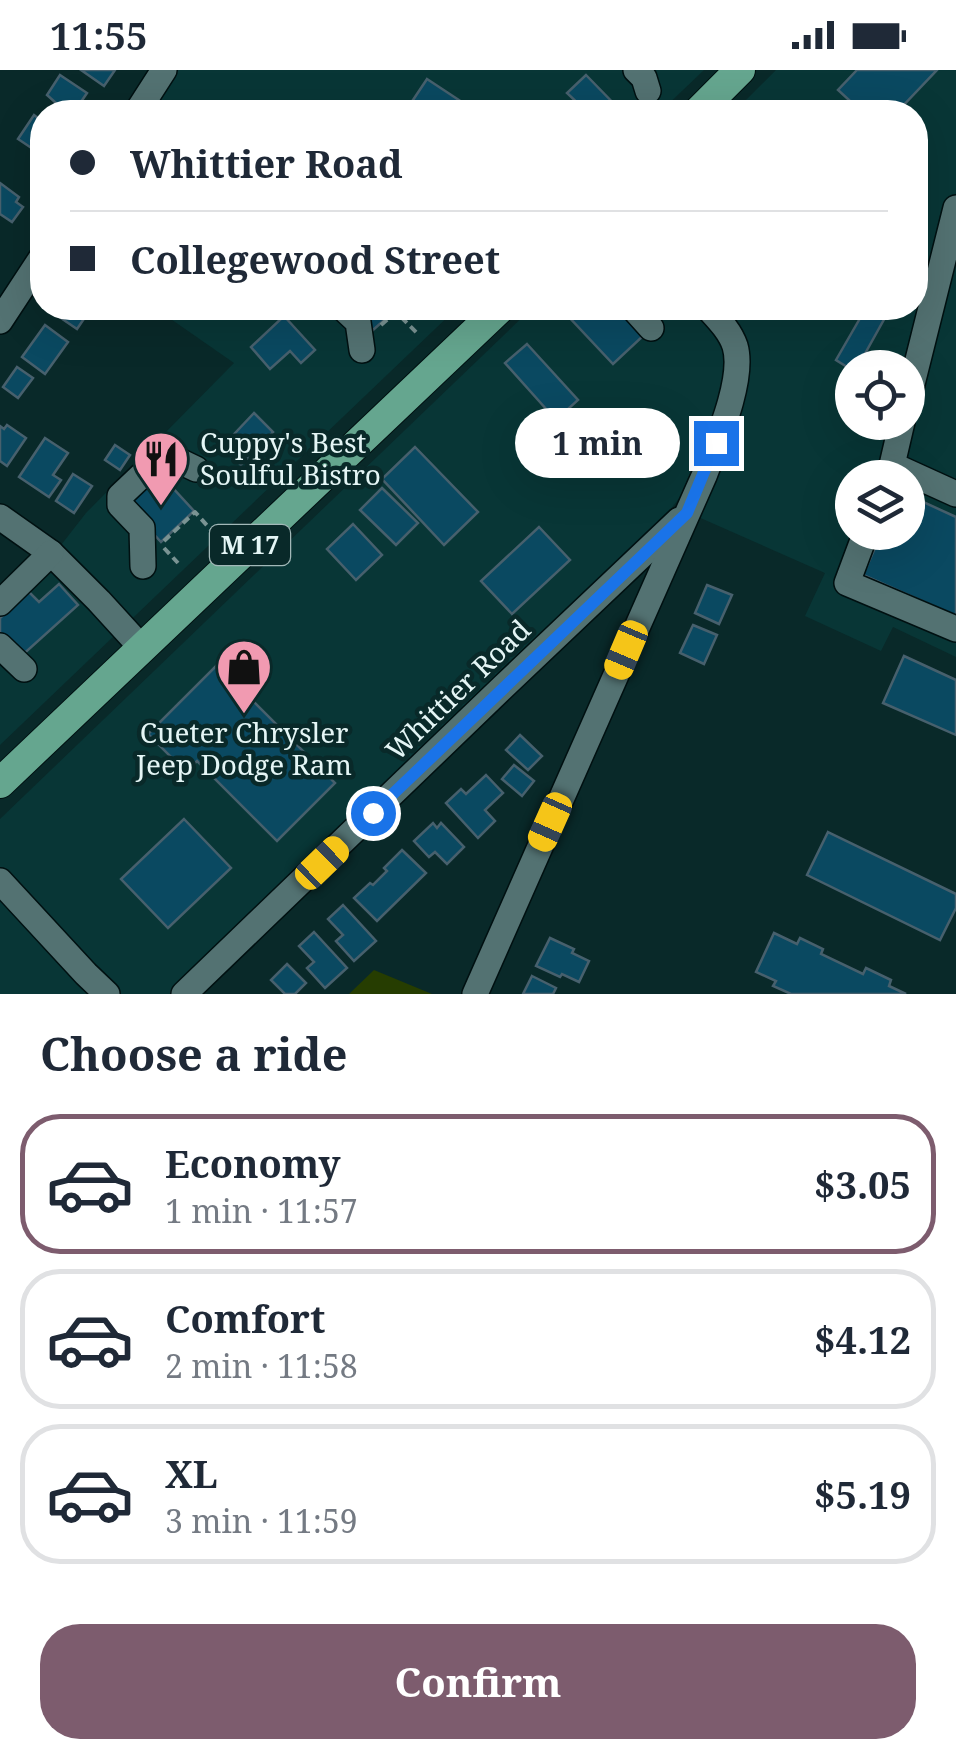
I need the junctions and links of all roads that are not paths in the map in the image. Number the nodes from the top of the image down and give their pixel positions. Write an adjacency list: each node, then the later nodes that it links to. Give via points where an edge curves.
1 (164, 70): 3 (street)
2 (740, 70): 4 (main road)
3 (145, 100)
4 (710, 100)
5 (956, 208): 14 (street)
6 (30, 275): 11 (street)
7 (356, 320): 13 (street)
8 (487, 320): 26 (main road, M 17)
9 (643, 320): 12 (street)
10 (719, 320): 18 (street, via 736,348 736,376)
11 (0, 321)
12 (651, 328)
13 (366, 342)
14 (920, 350)
15 (196, 469): 22 (street, via 171,457 159,459 120,496 120,505 142,528)
16 (925, 483): 17 (street)
17 (956, 494)
18 (687, 513): 31 (street, Whittier Road); 32 (street)
19 (0, 518): 21 (street)
20 (860, 550): 24 (street, via 848,583)
21 (50, 553): 23 (street); 26 (street)
22 (144, 566)
23 (0, 602)
24 (956, 629)
25 (0, 646): 27 (street)
26 (141, 647): 28 (main road, M 17)
27 (24, 669)
28 (0, 783)
29 (0, 881): 30 (street)
30 (107, 994)
31 (184, 994)
32 (474, 994)

